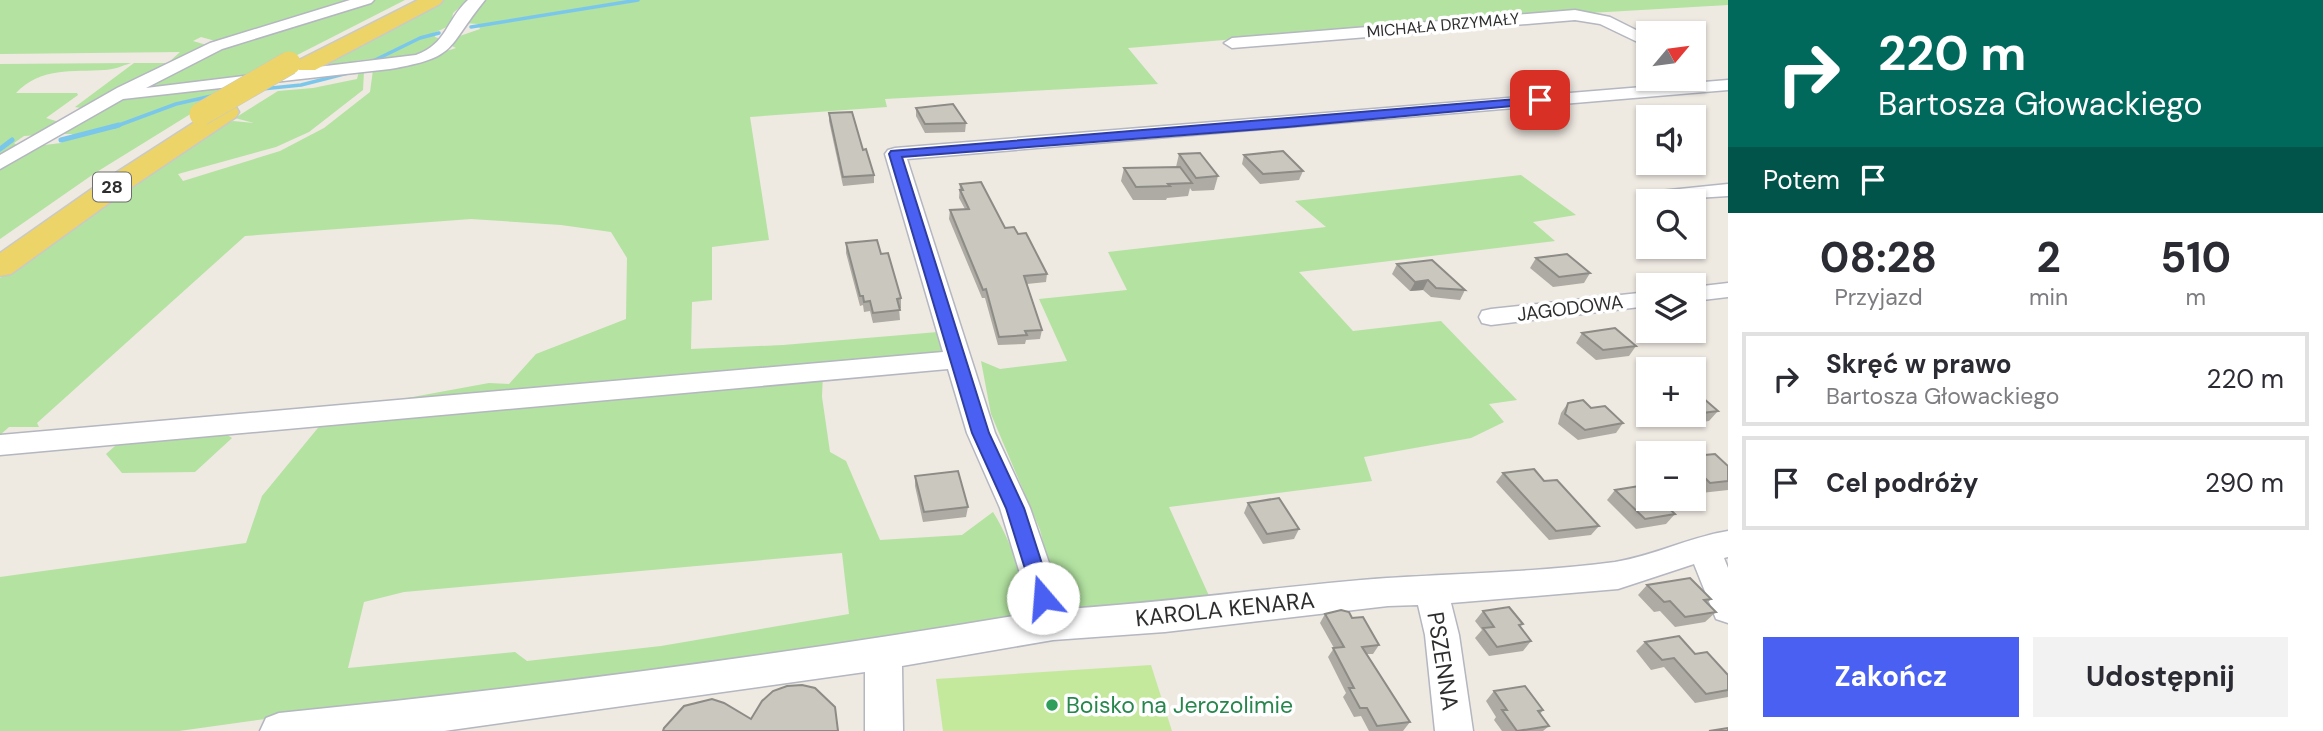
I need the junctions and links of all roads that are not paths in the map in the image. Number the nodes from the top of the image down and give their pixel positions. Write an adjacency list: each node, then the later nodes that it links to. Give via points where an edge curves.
1 (366, 0): 10 (street, via 216,46)
2 (413, 0): 7 (main road, 28)
3 (433, 0): 7 (main road, 28)
4 (477, 0): 10 (street, via 461,13 444,47 419,58)
5 (1636, 36): 6 (street, MICHAŁA DRZYMAŁY, via 1604,20 1575,15)
6 (1232, 43)
7 (298, 64): 11 (main road, 28)
8 (1706, 74): 9 (street)
9 (1727, 85): 21 (street, via 895,154)
10 (118, 95): 12 (street)
11 (214, 113): 15 (main road, 28, via 115,168); 16 (main road, 28)
12 (0, 163)
13 (1728, 190): 14 (street)
14 (1706, 192)
15 (0, 247)
16 (0, 267)
17 (1728, 290): 18 (street)
18 (1706, 293)
19 (1636, 300): 20 (street, JAGODOWA)
20 (1491, 317)
21 (959, 359): 22 (street); 26 (street, via 981,433 1015,508)
22 (0, 445)
23 (1716, 546): 24 (street, KAROLA KENARA, via 1618,575); 25 (street)
24 (1431, 591): 26 (street, KAROLA KENARA); 31 (street, PSZENNA, via 1442,635)
25 (1728, 609)
26 (1053, 625): 27 (street, KAROLA KENARA)
27 (884, 653): 28 (street, KAROLA KENARA); 30 (street)
28 (721, 676): 29 (street)
29 (279, 731)
30 (884, 731)
31 (1454, 731)

